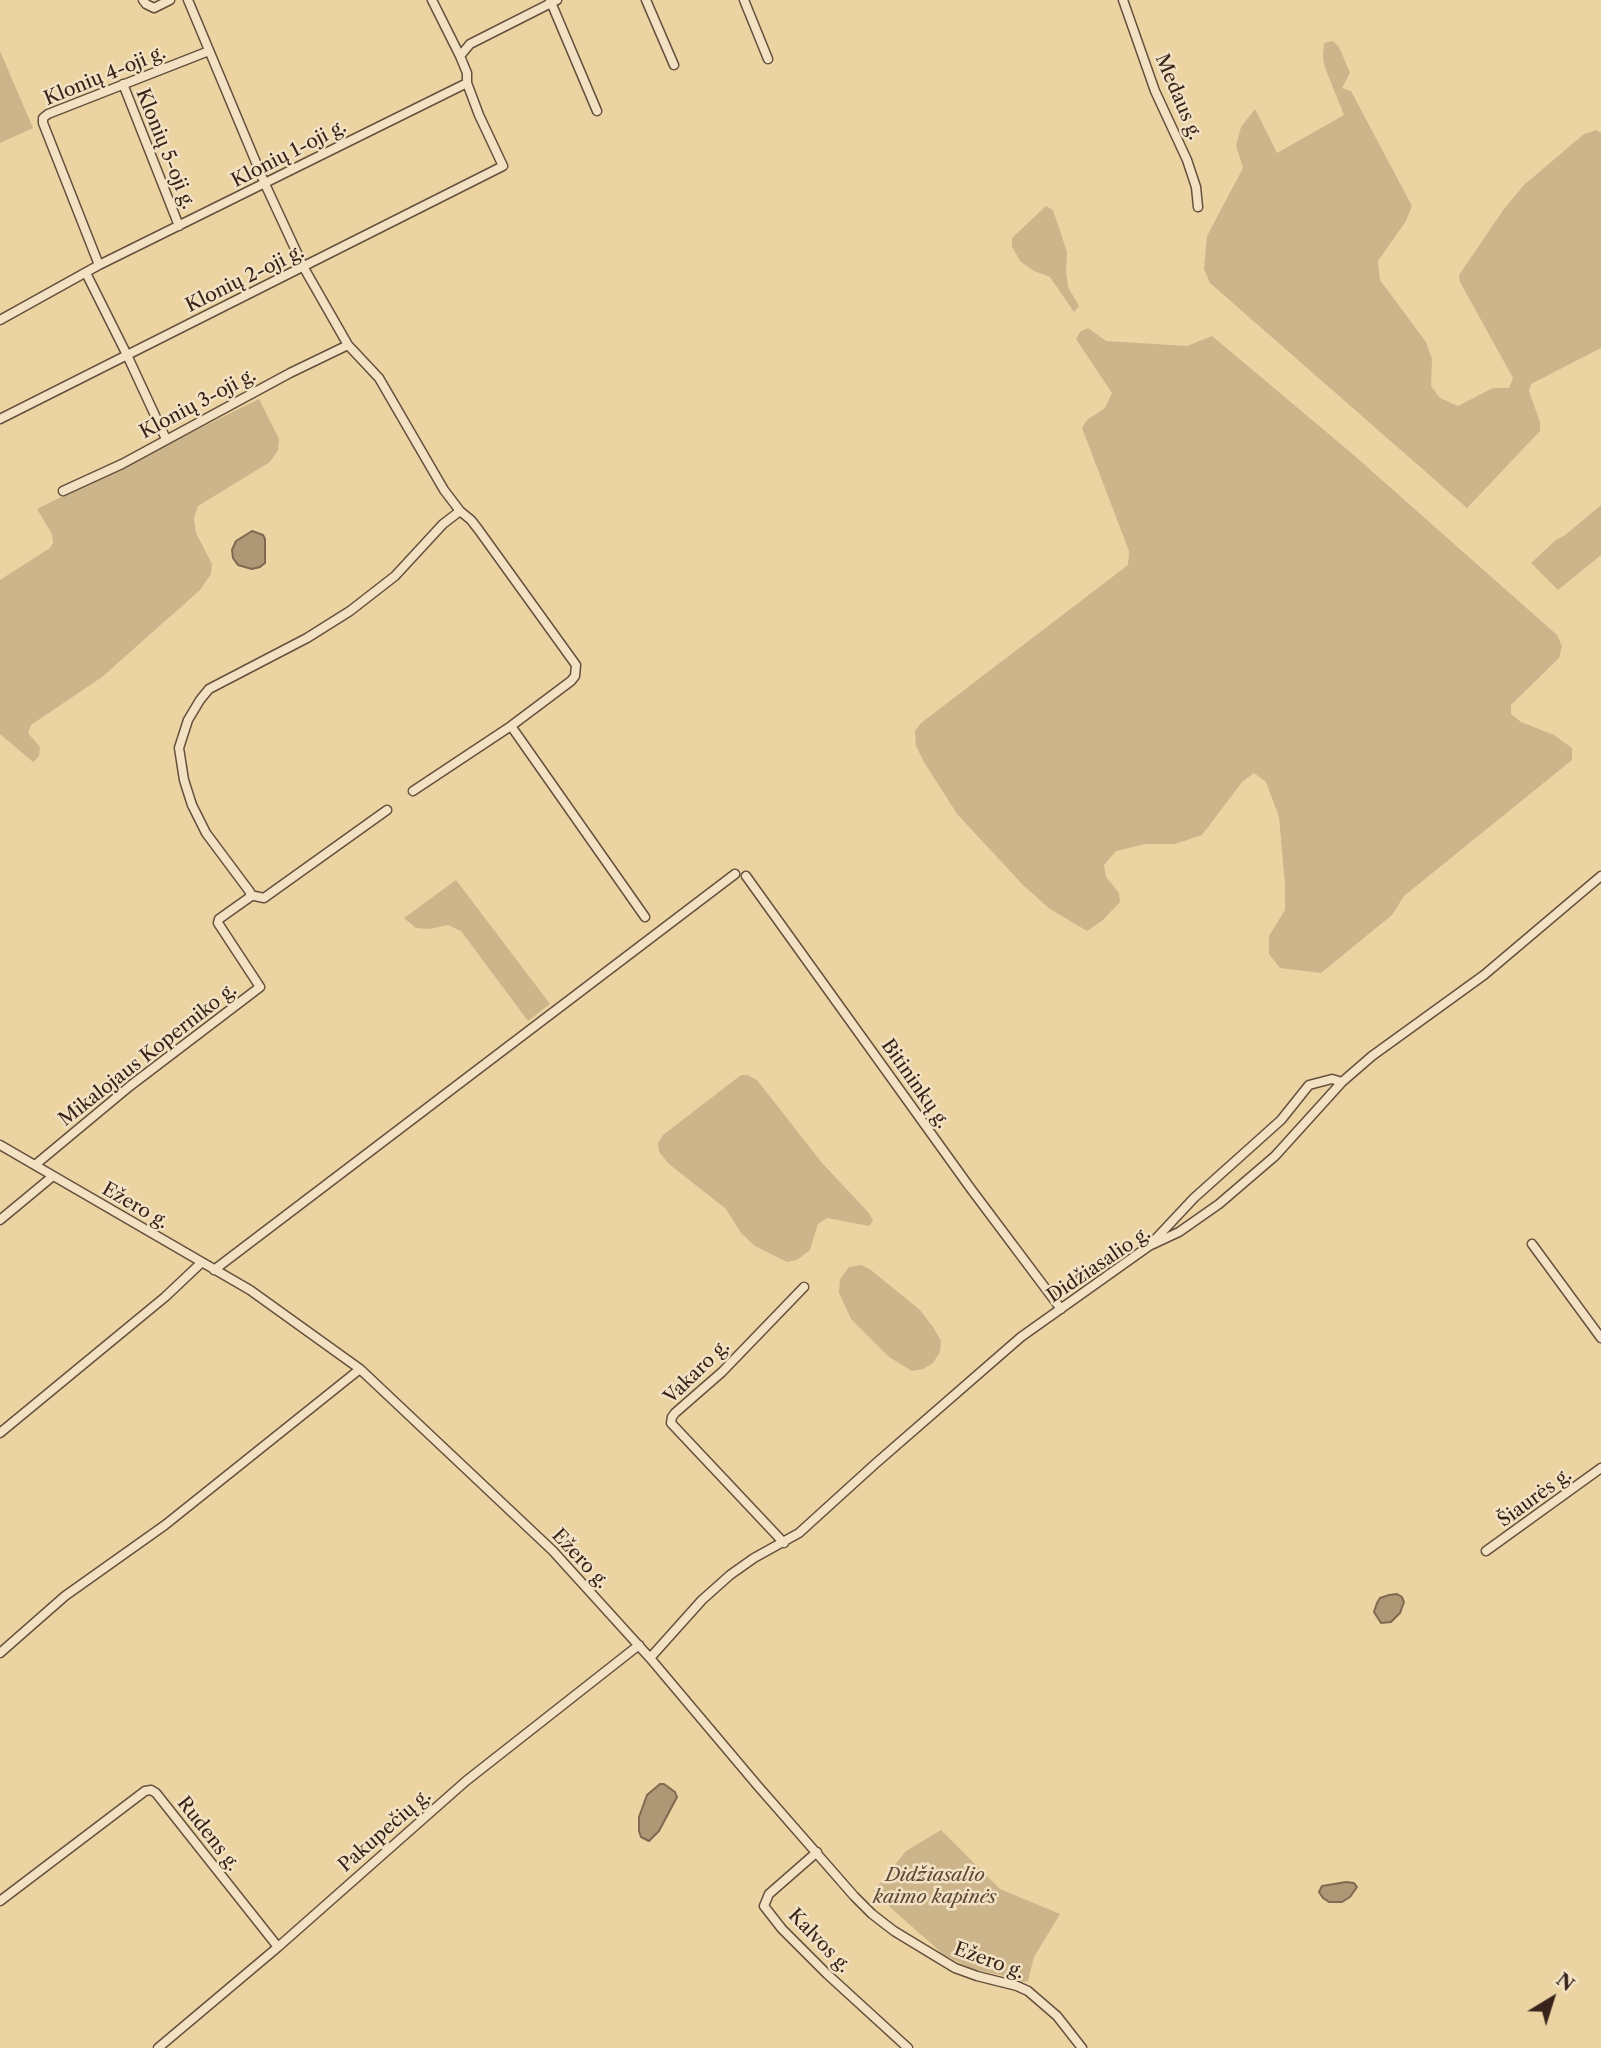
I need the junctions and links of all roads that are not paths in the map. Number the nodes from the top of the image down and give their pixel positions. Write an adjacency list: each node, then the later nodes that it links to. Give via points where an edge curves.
1 (143, 0): 2 (street, via 154,8)
2 (170, 0)
3 (188, 0): 9 (street)
4 (432, 0): 10 (street)
5 (646, 0): 12 (street)
6 (744, 0): 11 (street)
7 (1123, 0): 17 (street, Medaus g., via 1155,91 1187,160)
8 (553, 1): 10 (street, via 485,35); 15 (street)
9 (209, 51): 14 (street, Klonių 4-oji g.); 16 (street)
10 (460, 56): 13 (street)
11 (768, 59)
12 (674, 65)
13 (467, 83): 16 (street, Klonių 1-oji g.); 20 (street, Klonių 2-oji g., via 503,166)
14 (122, 84): 18 (street, Klonių 5-oji g.); 19 (street, Klonių 4-oji g., via 43,118)
15 (597, 111)
16 (265, 184): 18 (street, Klonių 1-oji g.); 20 (street)
17 (1198, 207)
18 (179, 226): 19 (street, Klonių 1-oji g.)
19 (99, 265): 21 (street, Klonių 1-oji g.)
20 (304, 268): 23 (street); 24 (street, Klonių 2-oji g.)
21 (86, 274): 22 (street, Klonių 1-oji g.); 24 (street)
22 (0, 320)
23 (348, 345): 26 (street, Klonių 3-oji g.); 28 (street, via 379,378)
24 (127, 355): 25 (street, Klonių 2-oji g.); 26 (street)
25 (0, 419)
26 (166, 439): 27 (street, Klonių 3-oji g.)
27 (62, 491)
28 (460, 512): 29 (street, via 478,529 576,665 571,681); 35 (street, via 395,576 350,611 209,690 188,720 179,748 192,805)
29 (511, 726): 30 (street); 36 (street)
30 (413, 790)
31 (387, 810): 35 (street, via 264,898)
32 (735, 874): 45 (street)
33 (746, 876): 47 (street, Bitininkų g.)
34 (1601, 876): 37 (street, Didžiasalio g., via 1484,975)
35 (250, 895): 39 (street, Mikalojaus Koperniko g., via 218,923 260,987)
36 (645, 917)
37 (1342, 1082): 43 (street, Didžiasalio g., via 1293,1139 1219,1204); 43 (street, via 1332,1079 1309,1084 1281,1120 1194,1198)
38 (0, 1145): 39 (street, Ežero g.)
39 (35, 1165): 40 (street, Ežero g.)
40 (53, 1176): 41 (street); 44 (street, Ežero g.)
41 (0, 1220)
42 (1532, 1244): 48 (street)
43 (1149, 1246): 47 (street, Didžiasalio g.)
44 (201, 1262): 45 (street, Ežero g.); 50 (street)
45 (214, 1270): 49 (street, Ežero g., via 278,1308)
46 (804, 1287): 52 (street, Vakaro g., via 722,1372 675,1413 671,1423)
47 (1061, 1309): 52 (street, Didžiasalio g., via 1021,1337)
48 (1601, 1338)
49 (360, 1369): 54 (street, Ežero g., via 553,1551); 55 (street, via 165,1525 65,1596)
50 (0, 1433)
51 (1601, 1468): 53 (street, Šiaurės g.)
52 (783, 1543): 56 (street, Didžiasalio g., via 730,1575)
53 (1486, 1551)
54 (639, 1645): 56 (street, Ežero g.); 59 (street, Pakupečių g., via 466,1782)
55 (0, 1653)
56 (650, 1658): 57 (street, Ežero g.)
57 (817, 1853): 61 (street, Kalvos g., via 769,1894 764,1906 827,1974); 62 (street, Ežero g., via 854,1896 894,1931 955,1968 1028,1991 1057,2015)
58 (0, 1900): 59 (street, Rudens g., via 151,1790)
59 (278, 1947): 60 (street, Pakupečių g.)
60 (163, 2047)
61 (908, 2048)
62 (1082, 2048)

